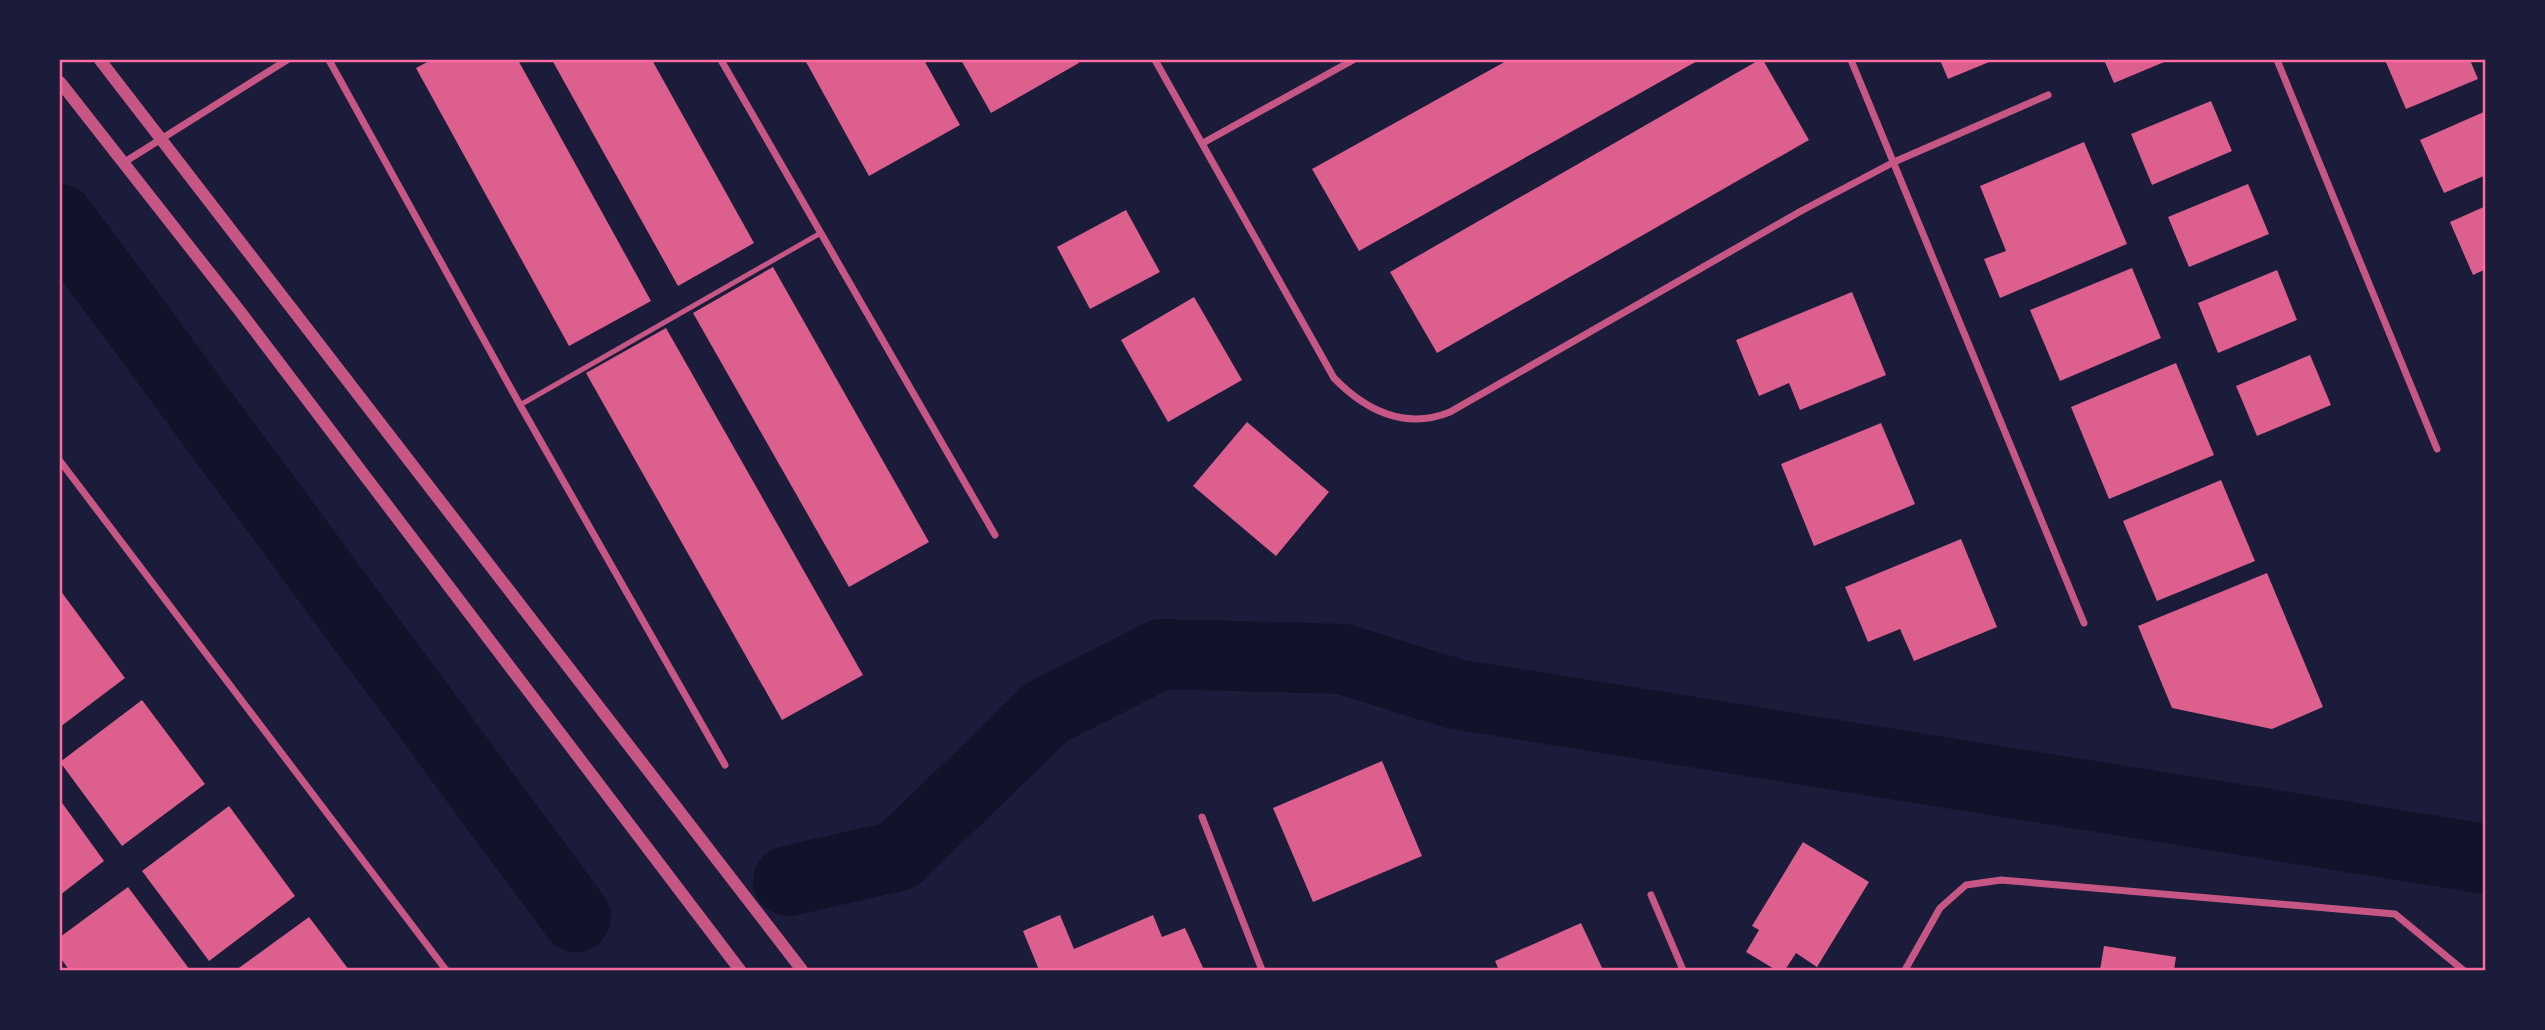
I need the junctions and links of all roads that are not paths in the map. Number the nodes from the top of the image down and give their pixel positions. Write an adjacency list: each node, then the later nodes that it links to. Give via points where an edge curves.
1 (100, 60): 11 (street)
2 (287, 60): 11 (street)
3 (329, 60): 16 (street)
4 (721, 60): 15 (street)
5 (1155, 60): 12 (street)
6 (1353, 60): 12 (street)
7 (1851, 60): 13 (street)
8 (2277, 60): 17 (street)
9 (60, 82): 14 (street)
10 (2048, 95): 13 (street)
11 (159, 138): 14 (street); 27 (street)
12 (1203, 143): 13 (street, via 1334,378 1382,414 1418,420 1450,412)
13 (1894, 162): 20 (street)
14 (123, 163): 26 (street)
15 (819, 234): 16 (lane); 19 (street)
16 (520, 405): 21 (street)
17 (2437, 449)
18 (60, 461): 25 (street)
19 (995, 535)
20 (2084, 623)
21 (725, 765)
22 (1202, 817): 28 (street)
23 (1651, 894): 29 (street)
24 (2463, 970): 30 (street, via 2395,914 2001,880 1966,885 1940,908)
25 (446, 971)
26 (740, 971)
27 (802, 971)
28 (1262, 971)
29 (1683, 971)
30 (1905, 971)

